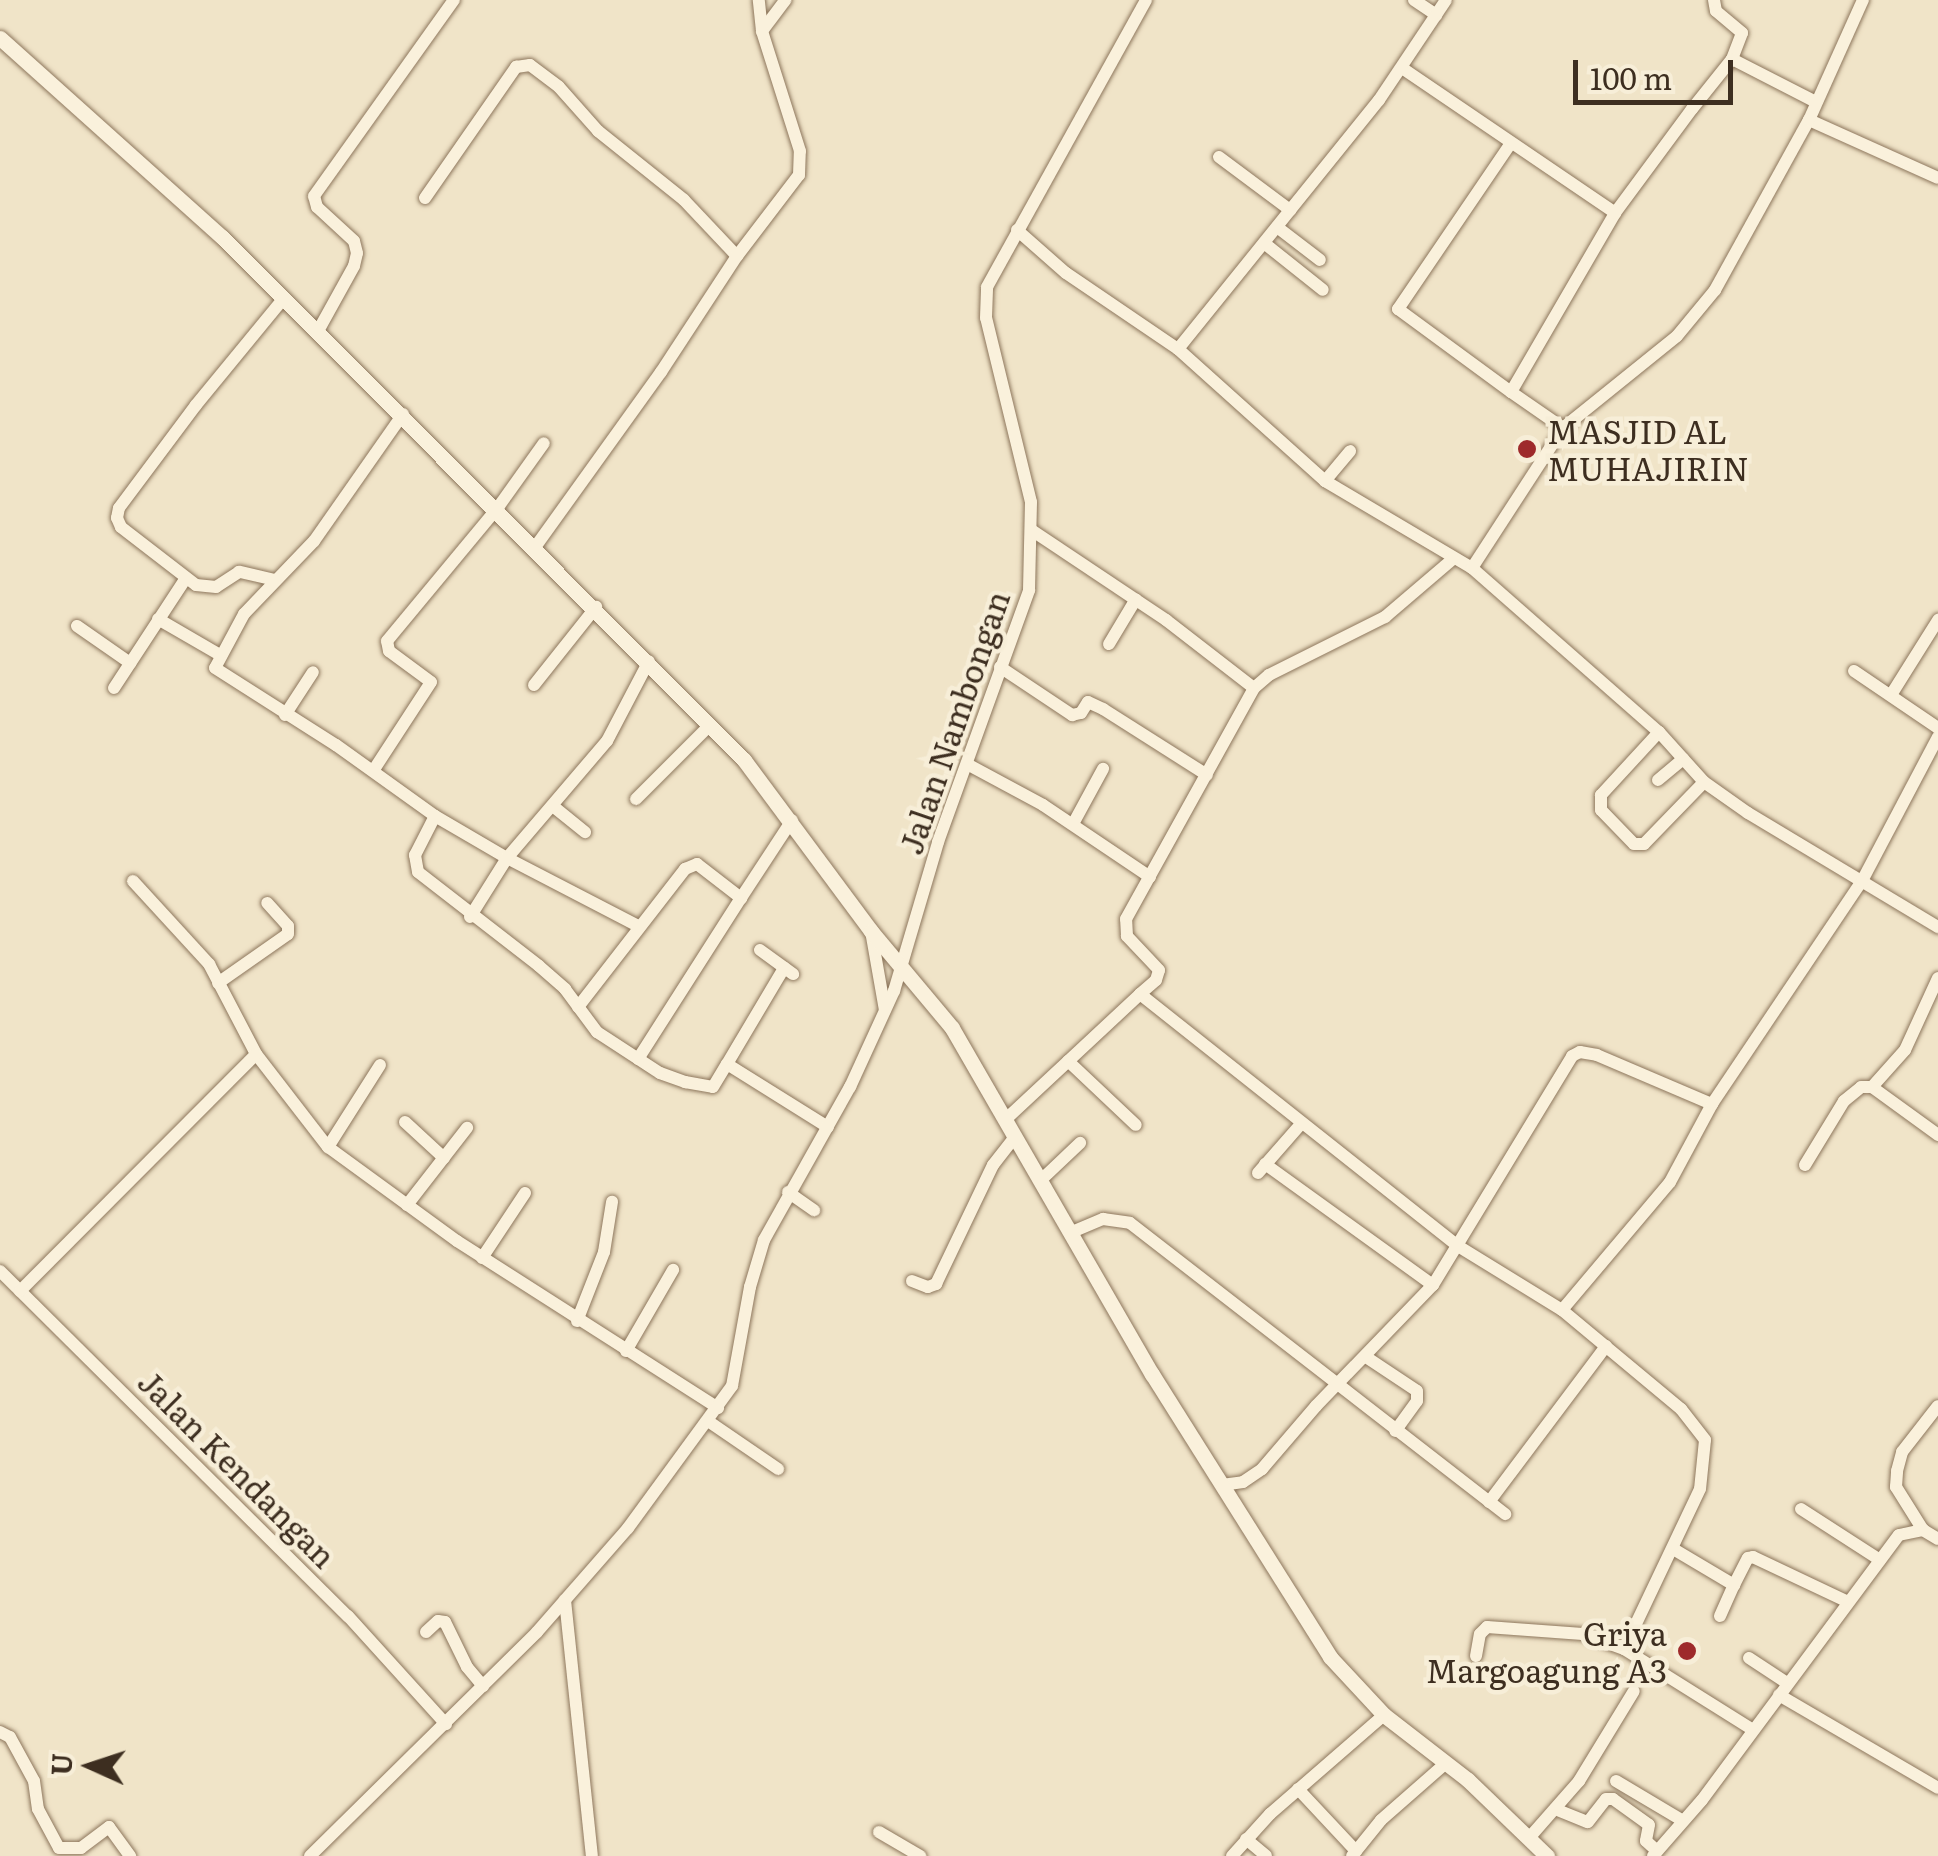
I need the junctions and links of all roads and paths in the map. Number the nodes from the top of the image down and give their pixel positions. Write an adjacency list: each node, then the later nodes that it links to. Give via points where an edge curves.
1 (454, 0): 29 (street, via 314,196 356,252)
2 (759, 0): 10 (street)
3 (785, 0): 10 (street)
4 (1146, 0): 23 (street, Jalan Nambongan)
5 (1414, 0): 9 (street)
6 (1446, 0): 9 (street)
7 (1714, 0): 12 (street, via 1719,14 1742,33)
8 (1863, 0): 14 (street)
9 (1436, 15): 13 (street)
10 (762, 31): 25 (street, via 801,163 799,176)
11 (0, 38): 28 (street)
12 (1732, 59): 14 (street); 21 (street)
13 (1402, 68): 16 (street); 20 (street)
14 (1816, 102): 15 (street)
15 (1809, 120): 18 (street); 33 (street, via 1699,312)
16 (1511, 143): 21 (street); 31 (street, via 1398,309)
17 (1219, 156): 20 (street)
18 (1938, 178)
19 (425, 198): 25 (street, via 516,67 530,65 684,200)
20 (1290, 210): 22 (street)
21 (1616, 212): 31 (street)
22 (1276, 227): 24 (street); 26 (street)
23 (1017, 230): 30 (street); 38 (street, Jalan Nambongan, via 993,271 986,318 1027,476)
24 (1264, 243): 27 (street); 30 (street)
25 (736, 256): 39 (street)
26 (1320, 260)
27 (1323, 290)
28 (284, 298): 29 (street); 42 (street, via 119,508 121,526)
29 (318, 330): 32 (street)
30 (1178, 349): 36 (street)
31 (1511, 392): 33 (street)
32 (403, 414): 37 (street); 43 (street, via 314,542)
33 (1563, 428): 41 (street)
34 (544, 443): 37 (street)
35 (1350, 452): 36 (street)
36 (1325, 481): 40 (street)
37 (493, 511): 39 (street); 68 (street, via 387,641 388,651 432,682)
38 (1033, 531): 44 (street); 53 (street, Jalan Nambongan, via 1028,590)
39 (536, 546): 45 (street)
40 (1453, 559): 41 (street); 58 (street, via 1385,617)
41 (1472, 568): 63 (street)
42 (186, 578): 43 (street, via 208,588 239,572); 46 (street)
43 (275, 580): 50 (street)
44 (1136, 599): 49 (street); 58 (street)
45 (596, 607): 51 (street); 56 (street)
46 (158, 620): 50 (street); 52 (street)
47 (1938, 620): 59 (street)
48 (77, 626): 52 (street)
49 (1109, 644)
50 (220, 655): 60 (street, via 215,668)
51 (649, 661): 61 (street); 73 (street, via 606,741)
52 (130, 663): 57 (street)
53 (1000, 667): 66 (street, Jalan Nambongan); 69 (street, via 1072,715 1088,702 1103,708)
54 (1854, 671): 59 (street)
55 (313, 672): 60 (street)
56 (534, 685)
57 (114, 688)
58 (1254, 688): 69 (street)
59 (1891, 695): 62 (street)
60 (285, 715): 68 (street)
61 (710, 725): 72 (street); 75 (street)
62 (1938, 728)
63 (1659, 732): 65 (street); 71 (street, via 1602,795 1602,810 1634,844 1644,844)
64 (1938, 736): 81 (street)
65 (1683, 758): 70 (street); 71 (street)
66 (967, 764): 76 (street); 89 (street, Jalan Nambongan)
67 (1103, 769): 76 (street)
68 (373, 771): 74 (street)
69 (1207, 775): 79 (street)
70 (1658, 780)
71 (1704, 782): 81 (street)
72 (636, 799)
73 (554, 807): 77 (street); 78 (street)
74 (435, 816): 78 (street); 84 (street, via 415,867)
75 (792, 820): 82 (street); 87 (street)
76 (1073, 824): 79 (street)
77 (585, 832)
78 (507, 858): 84 (street); 85 (street)
79 (1150, 877): 92 (street, via 1124,926 1159,970)
80 (133, 881): 91 (street, via 209,964)
81 (1862, 881): 86 (street); 101 (street)
82 (742, 898): 85 (street, via 693,864); 96 (street)
83 (267, 903): 91 (street, via 288,934)
84 (470, 916): 93 (street, via 540,966)
85 (638, 926): 93 (street)
86 (1938, 927)
87 (871, 931): 89 (street); 94 (street)
88 (760, 950): 98 (street, via 788,971)
89 (902, 966): 94 (street, Jalan Nambongan); 102 (street, via 952,1028)
90 (1938, 978): 100 (street, via 1905,1050)
91 (218, 983): 95 (street)
92 (1140, 994): 97 (street); 105 (street)
93 (578, 1007): 96 (street, via 597,1032)
94 (885, 1010): 107 (street, Jalan Nambongan)
95 (256, 1054): 111 (street); 127 (street)
96 (638, 1059): 98 (street, via 712,1087)
97 (1068, 1061): 102 (street); 104 (street)
98 (728, 1064): 107 (street)
99 (380, 1065): 111 (street)
100 (1872, 1087): 108 (street); 113 (street, via 1844,1101)
101 (1712, 1104): 121 (street, via 1597,1055 1572,1056); 128 (street, via 1670,1182)
102 (1005, 1120): 109 (street)
103 (404, 1122): 112 (street)
104 (1136, 1124)
105 (1300, 1125): 121 (street); 126 (street, via 1261,1168)
106 (467, 1128): 112 (street)
107 (828, 1128): 115 (street, Jalan Nambongan)
108 (1938, 1134)
109 (1015, 1136): 114 (street); 125 (street, via 993,1165 936,1284)
110 (1080, 1143): 114 (street)
111 (328, 1147): 118 (street)
112 (444, 1158): 118 (street)
113 (1804, 1166)
114 (1042, 1180): 120 (street)
115 (788, 1192): 119 (street); 135 (street, Jalan Nambongan, via 755,1266 738,1366)
116 (525, 1193): 122 (street)
117 (612, 1202): 129 (street, via 604,1252)
118 (407, 1205): 122 (street)
119 (814, 1210)
120 (1072, 1232): 133 (street, via 1103,1219 1130,1223); 139 (street, via 1152,1374)
121 (1458, 1246): 126 (street); 128 (street)
122 (482, 1258): 129 (street)
123 (673, 1270): 131 (street)
124 (0, 1271): 127 (street, Jalan Kendangan)
125 (912, 1281)
126 (1433, 1286): 132 (street)
127 (20, 1291): 159 (street, Jalan Kendangan, via 348,1616)
128 (1562, 1310): 130 (street)
129 (577, 1321): 131 (street)
130 (1606, 1346): 140 (street); 145 (street, via 1700,1429 1706,1465)
131 (626, 1351): 135 (street)
132 (1366, 1357): 133 (street); 137 (street, via 1418,1394)
133 (1336, 1387): 137 (street); 139 (street, via 1262,1469)
134 (1938, 1406): 143 (street, via 1902,1452 1897,1472 1896,1488)
135 (718, 1408): 136 (street, Jalan Nambongan)
136 (708, 1421): 138 (street); 148 (street, Jalan Nambongan)
137 (1394, 1431): 140 (street)
138 (778, 1469)
139 (1228, 1487): 158 (street, via 1330,1657)
140 (1489, 1502): 142 (street)
141 (1802, 1509): 146 (street)
142 (1505, 1514)
143 (1923, 1530): 144 (street); 146 (street, via 1900,1535)
144 (1938, 1539)
145 (1675, 1550): 147 (street); 152 (street)
146 (1880, 1560): 149 (street)
147 (1734, 1585): 149 (street, via 1753,1557); 150 (street)
148 (565, 1600): 155 (street, Jalan Nambongan); 175 (street)
149 (1848, 1602): 156 (street)
150 (1720, 1616)
151 (426, 1632): 155 (street, via 445,1622)
152 (1624, 1649): 153 (street, via 1574,1632 1496,1626 1483,1630); 160 (street)
153 (1476, 1656)
154 (1748, 1658): 156 (street)
155 (483, 1686): 159 (street, Jalan Nambongan)
156 (1783, 1689): 160 (street); 164 (street)
157 (1634, 1691): 166 (street)
158 (1384, 1715): 162 (street); 165 (street)
159 (446, 1724): 174 (street, Jalan Nambongan)
160 (1753, 1730): 167 (street)
161 (0, 1732): 173 (street, via 10,1737 34,1781 38,1810 59,1848 80,1848 109,1827)
162 (1446, 1763): 169 (street); 171 (street)
163 (1616, 1781): 167 (street)
164 (1938, 1788)
165 (1298, 1789): 170 (street); 171 (street)
166 (1556, 1809): 169 (street); 172 (street, via 1588,1822 1606,1799 1613,1800 1649,1826 1646,1841)
167 (1684, 1820): 172 (street)
168 (879, 1832): 176 (street)
169 (1529, 1838): 179 (street)
170 (1246, 1840): 177 (street); 178 (street)
171 (1354, 1853)
172 (1655, 1854)
173 (130, 1856)
174 (310, 1856)
175 (592, 1856)
176 (920, 1856)
177 (1232, 1856)
178 (1266, 1856)
179 (1548, 1856)

